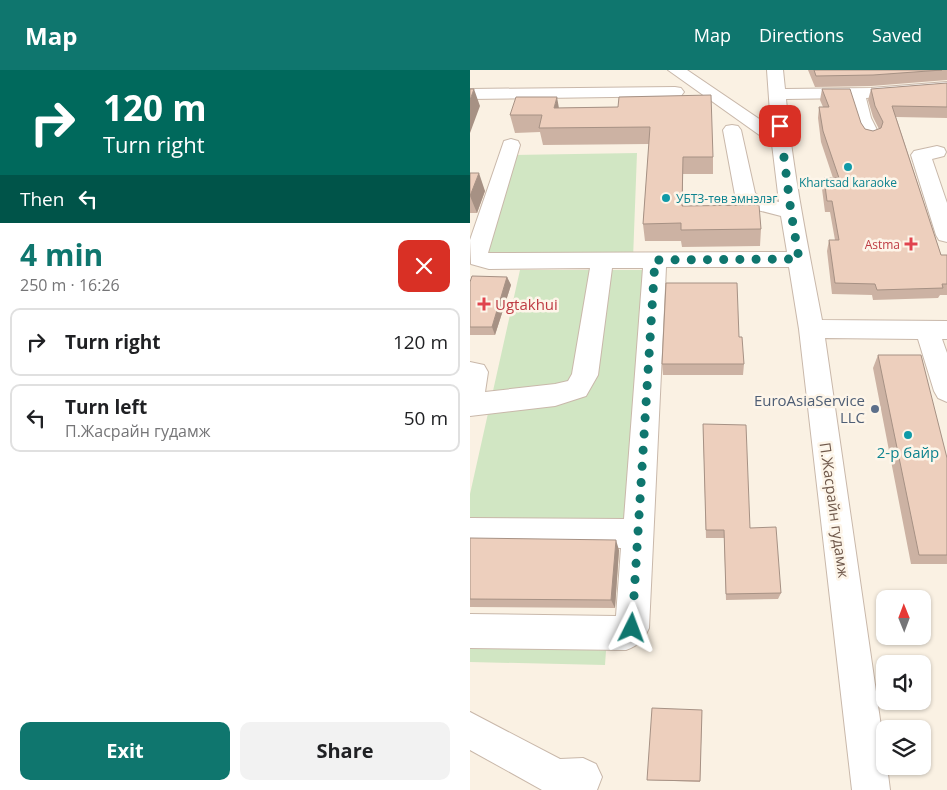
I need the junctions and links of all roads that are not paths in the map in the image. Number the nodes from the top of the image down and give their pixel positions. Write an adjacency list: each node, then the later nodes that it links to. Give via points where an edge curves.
1 (676, 70): 10 (street)
2 (776, 70): 7 (street, П.Жасрайн гудамж)
3 (947, 87): 5 (street)
4 (675, 92): 6 (street)
5 (856, 92): 7 (street); 9 (street, via 862,118)
6 (470, 94)
7 (777, 94): 10 (street, П.Жасрайн гудамж)
8 (732, 130): 14 (street, via 745,195 753,202)
9 (870, 134)
10 (781, 142): 14 (street, П.Жасрайн гудамж)
11 (511, 145): 16 (street)
12 (942, 151): 13 (street); 15 (street, via 921,155)
13 (947, 180)
14 (791, 212): 17 (street, П.Жасрайн гудамж)
15 (947, 235)
16 (474, 259): 18 (street)
17 (799, 259): 19 (street); 20 (street, П.Жасрайн гудамж)
18 (602, 260): 19 (street); 24 (street, via 585,375 578,389 556,395)
19 (655, 260): 26 (street)
20 (811, 330): 21 (street); 30 (street, П.Жасрайн гудамж)
21 (937, 330): 23 (street)
22 (470, 372): 24 (street, via 475,372)
23 (947, 392)
24 (470, 404)
25 (470, 532): 26 (street)
26 (636, 534): 27 (street, via 632,628 626,633)
27 (470, 631)
28 (470, 730): 29 (street, via 558,778)
29 (583, 777)
30 (872, 790)

